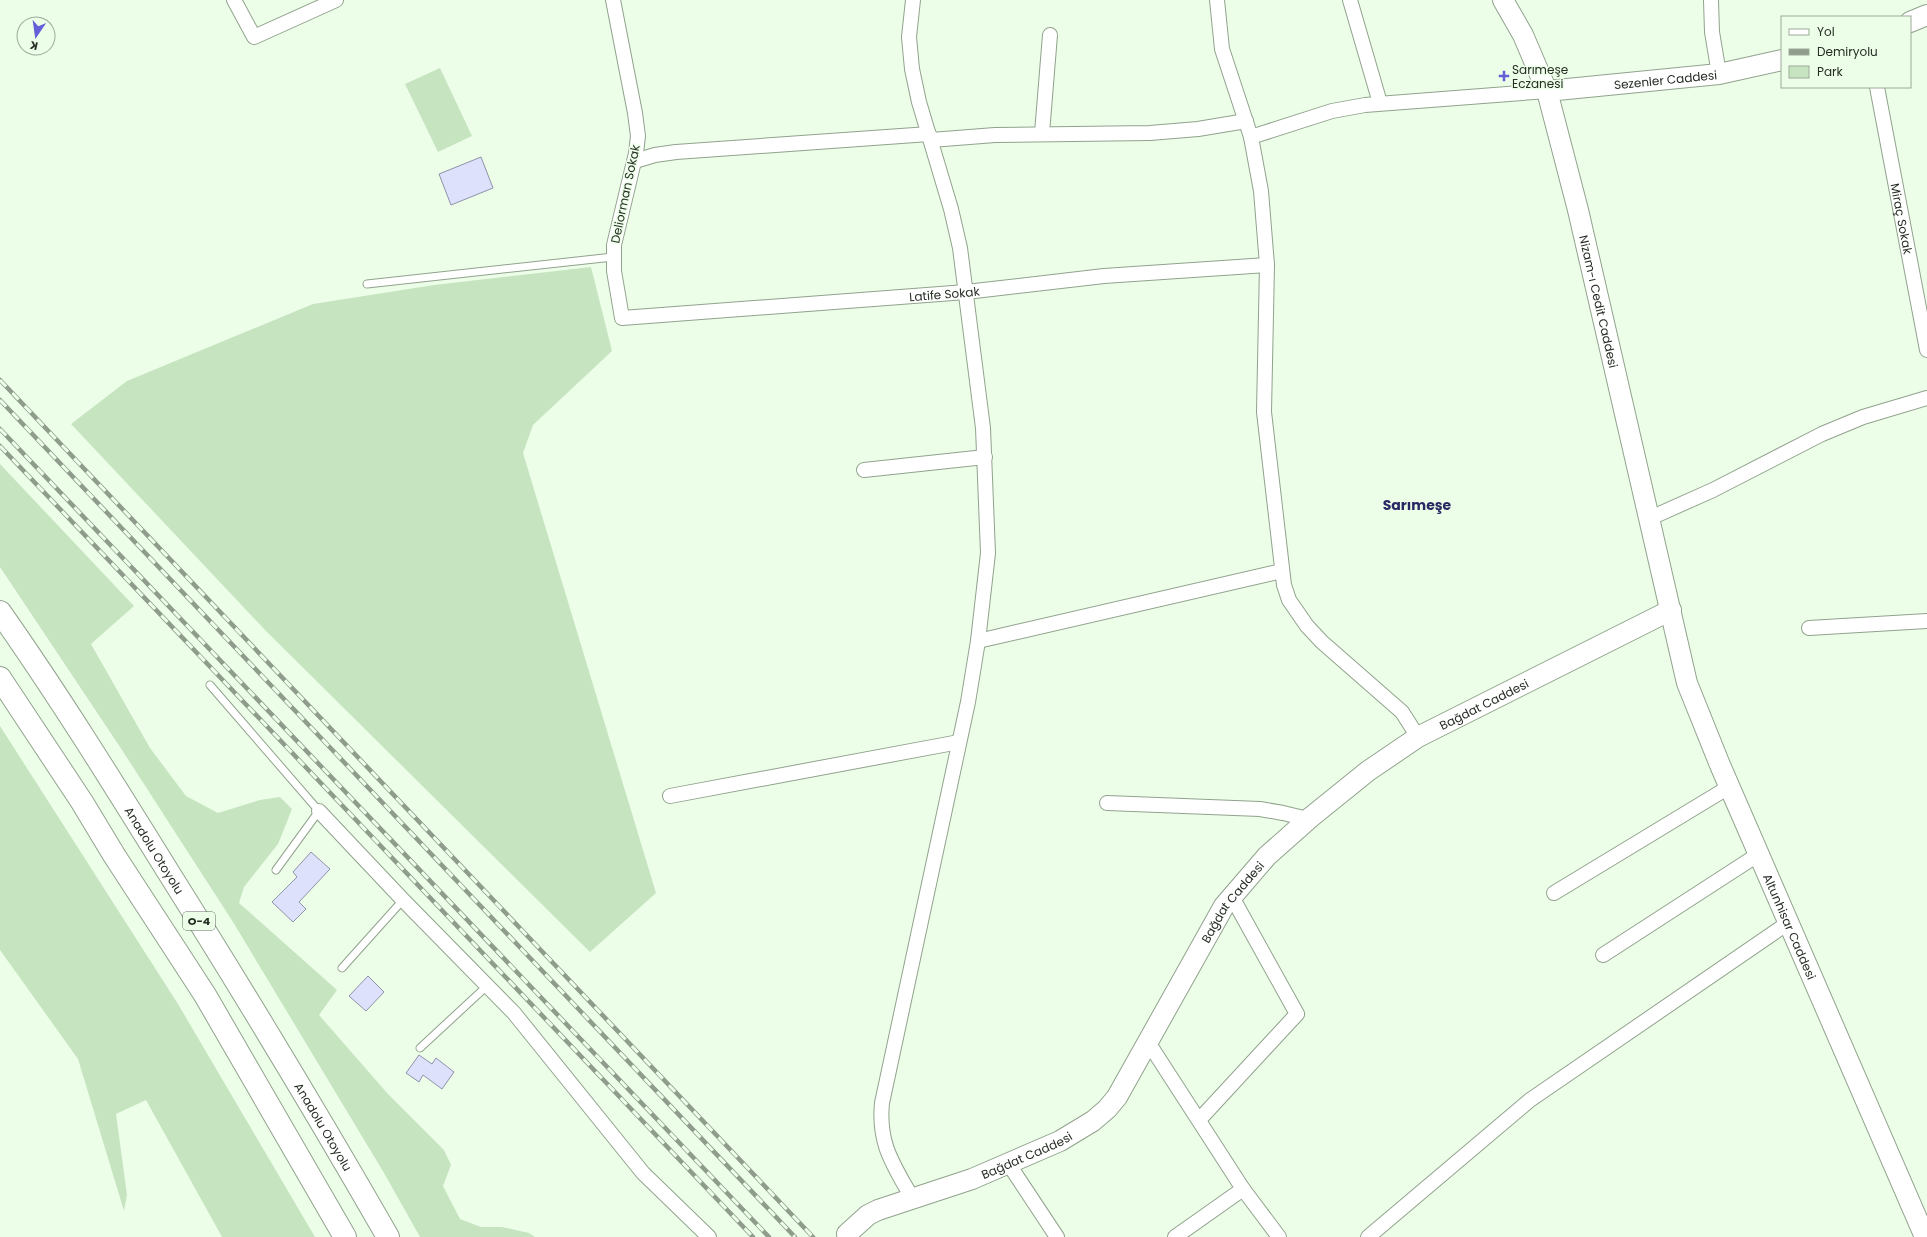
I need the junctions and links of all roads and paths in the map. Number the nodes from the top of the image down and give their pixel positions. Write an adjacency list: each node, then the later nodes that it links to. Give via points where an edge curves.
1 (234, 0): 2 (street, via 254,37)
2 (336, 0)
3 (613, 0): 21 (street, Deliorman Sokak, via 635,113 638,136)
4 (913, 0): 19 (street, via 910,52 915,85)
5 (1217, 0): 17 (street, via 1222,50)
6 (1350, 0): 16 (street)
7 (1503, 0): 15 (street, Nizam-ı Cedit Caddesi, via 1523,35)
8 (1711, 0): 13 (street, via 1712,32)
9 (1927, 15): 10 (street)
10 (1911, 22)
11 (1050, 35): 18 (street)
12 (1781, 60): 13 (street, Sezenler Caddesi)
13 (1719, 74): 15 (street, Sezenler Caddesi)
14 (1877, 88): 27 (street, Miraç Sokak)
15 (1547, 91): 16 (street); 31 (street, Nizam-ı Cedit Caddesi, via 1578,210)
16 (1380, 103): 20 (street, via 1332,111)
17 (1246, 121): 18 (street, via 1150,133); 20 (street)
18 (1042, 133): 19 (street)
19 (930, 137): 21 (street, via 676,152); 25 (street, via 951,209)
20 (1252, 137): 23 (street, via 1261,191)
21 (635, 161): 22 (street, Deliorman Sokak, via 618,224)
22 (613, 257): 24 (lane); 26 (street, Deliorman Sokak)
23 (1267, 265): 25 (street, Latife Sokak, via 1104,276); 32 (street, via 1264,412)
24 (367, 284)
25 (966, 292): 26 (street, Latife Sokak); 29 (street)
26 (622, 318)
27 (1927, 350)
28 (1927, 398): 31 (street, via 1864,417 1822,434 1713,490)
29 (985, 456): 30 (street); 37 (street, via 988,553)
30 (864, 470)
31 (1648, 519): 33 (street, Nizam-ı Cedit Caddesi)
32 (1282, 570): 37 (street); 40 (street, via 1289,600 1308,626 1322,642 1402,712)
33 (1671, 610): 40 (street, Bağdat Caddesi); 42 (street, Altunhisar Caddesi, via 1687,683)
34 (0, 612): 64 (highway, Anadolu Otoyolu / O-4, via 78,729 239,985 332,1138)
35 (1927, 621): 36 (street)
36 (1809, 628)
37 (978, 641): 41 (street)
38 (0, 678): 63 (highway, O-4, via 205,995)
39 (210, 685): 45 (lane)
40 (1418, 737): 46 (street, Bağdat Caddesi, via 1368,771)
41 (959, 742): 43 (street); 61 (street, via 882,1103 881,1132 884,1145)
42 (1730, 787): 47 (street, Altunhisar Caddesi); 49 (street)
43 (670, 796)
44 (1107, 804): 46 (street, via 1260,809)
45 (320, 812): 48 (lane); 51 (street)
46 (1308, 819): 50 (street, Bağdat Caddesi, via 1267,856)
47 (1759, 854): 52 (street, Altunhisar Caddesi); 53 (street)
48 (276, 870)
49 (1554, 893)
50 (1232, 896): 56 (street, Bağdat Caddesi, via 1210,928); 58 (street, via 1297,1014)
51 (403, 900): 54 (lane); 55 (street)
52 (1788, 923): 69 (street, via 1530,1100); 70 (street, Altunhisar Caddesi)
53 (1603, 955)
54 (342, 968)
55 (488, 985): 57 (lane); 65 (street, via 514,1013 643,1173)
56 (1148, 1042): 58 (street); 59 (street, Bağdat Caddesi, via 1107,1109 1093,1121 1060,1141)
57 (420, 1048)
58 (1199, 1120): 60 (street)
59 (1008, 1163): 61 (street, Bağdat Caddesi, via 972,1179); 66 (street)
60 (1244, 1189): 67 (street); 68 (street)
61 (912, 1198): 62 (street, Bağdat Caddesi, via 868,1215)
62 (847, 1234)
63 (346, 1237)
64 (388, 1237)
65 (709, 1237)
66 (1057, 1237)
67 (1175, 1237)
68 (1279, 1237)
69 (1368, 1237)
70 (1926, 1237)

